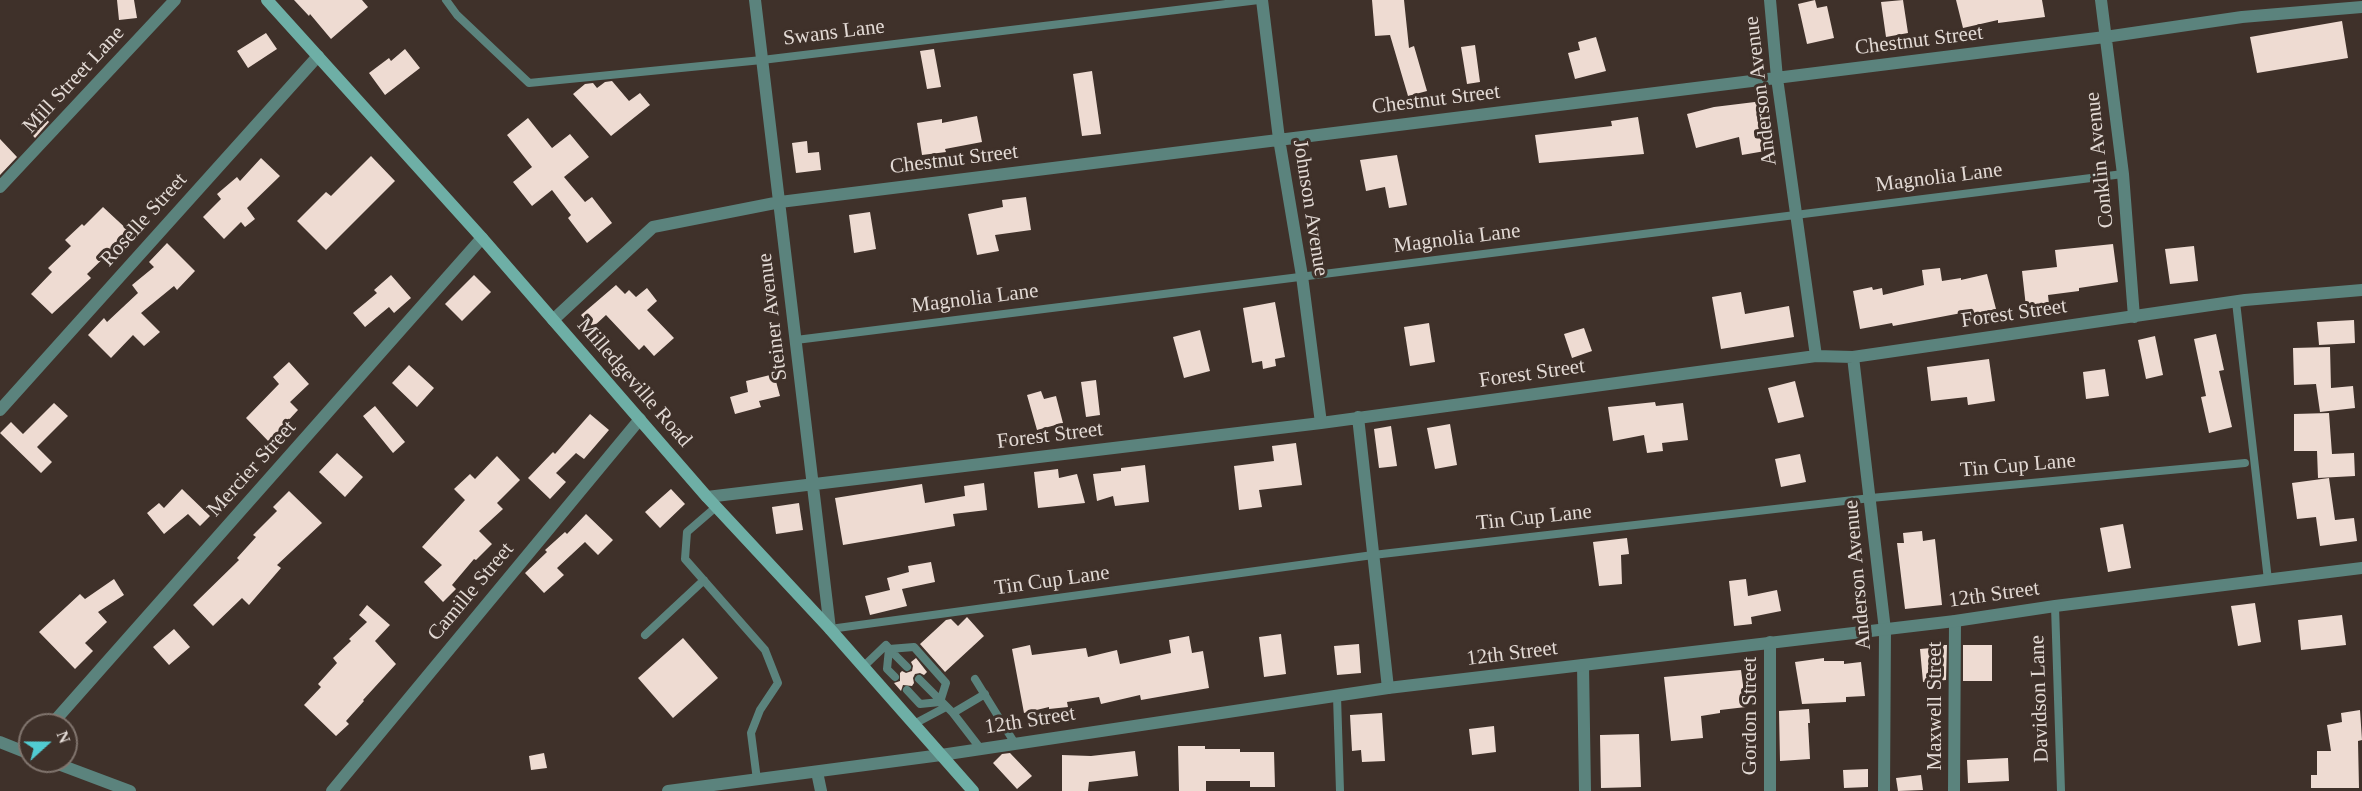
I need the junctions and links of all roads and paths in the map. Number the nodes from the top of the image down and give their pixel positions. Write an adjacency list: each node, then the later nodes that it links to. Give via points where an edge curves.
1 (176, 0): 15 (street, Mill Street Lane)
2 (267, 0): 10 (main road, Milledgeville Road)
3 (446, 0): 11 (lane, Swans Lane, via 529,83)
4 (754, 0): 11 (street, Steiner Avenue)
5 (1261, 0): 11 (lane, Swans Lane); 13 (street, Johnson Avenue)
6 (1770, 0): 12 (street, Anderson Avenue)
7 (2101, 0): 9 (street, Conklin Avenue)
8 (2362, 7): 9 (street, Chestnut Street, via 2242,17)
9 (2104, 37): 12 (street, Chestnut Street); 14 (street, Conklin Avenue)
10 (318, 56): 18 (main road, Milledgeville Road); 27 (street, Roselle Street)
11 (762, 60): 16 (street, Steiner Avenue)
12 (1777, 78): 13 (street, Chestnut Street); 17 (street, Anderson Avenue)
13 (1279, 139): 16 (street, Chestnut Street); 19 (street, Johnson Avenue)
14 (2123, 174): 17 (lane, Magnolia Lane); 22 (street, Conklin Avenue)
15 (0, 187)
16 (780, 202): 23 (street, Chestnut Street, via 653,227); 24 (street, Steiner Avenue)
17 (1796, 214): 19 (lane, Magnolia Lane); 25 (street, Anderson Avenue)
18 (482, 238): 23 (main road, Milledgeville Road); 57 (street, Mercier Street)
19 (1302, 276): 24 (lane, Magnolia Lane); 30 (street, Johnson Avenue)
20 (2362, 290): 21 (street, Forest Street)
21 (2236, 302): 22 (street, Forest Street); 38 (lane)
22 (2134, 317): 26 (street, Forest Street)
23 (553, 320): 29 (main road, Milledgeville Road)
24 (796, 340): 32 (street, Steiner Avenue)
25 (1816, 356): 26 (street, Forest Street); 28 (street, Forest Street)
26 (1853, 357): 33 (street, Anderson Avenue)
27 (0, 410)
28 (1358, 417): 30 (street, Forest Street); 35 (street)
29 (640, 419): 34 (main road, Milledgeville Road); 68 (street, Camille Street)
30 (1321, 423): 32 (street, Forest Street)
31 (2245, 463): 33 (lane, Tin Cup Lane)
32 (813, 485): 34 (street, Forest Street); 41 (street, Steiner Avenue)
33 (1871, 498): 35 (lane, Tin Cup Lane); 42 (street, Anderson Avenue)
34 (711, 502): 37 (lane, via 687,532 685,559); 41 (main road, Milledgeville Road)
35 (1373, 555): 41 (lane, Tin Cup Lane); 52 (street)
36 (2362, 568): 38 (street, 12th Street)
37 (704, 580): 43 (lane); 66 (lane, via 765,650 778,683 760,710 751,733)
38 (2268, 580): 39 (street, 12th Street)
39 (2055, 606): 40 (street, 12th Street); 77 (lane, Davidson Lane)
40 (1955, 621): 42 (street, 12th Street); 76 (street, Maxwell Street)
41 (830, 629): 47 (main road, Milledgeville Road)
42 (1885, 630): 44 (street, 12th Street); 75 (street, Anderson Avenue)
43 (645, 635)
44 (1770, 642): 46 (street, 12th Street); 74 (street, Gordon Street)
45 (889, 649): 47 (lane, via 886,645); 48 (lane); 49 (lane, via 887,669); 56 (lane, via 914,647 946,682)
46 (1583, 665): 52 (street, 12th Street); 73 (street)
47 (863, 667): 58 (main road, Milledgeville Road)
48 (906, 667)
49 (895, 677)
50 (919, 679): 56 (lane)
51 (975, 679): 54 (lane)
52 (1388, 688): 55 (street, 12th Street)
53 (907, 690): 56 (lane, via 920,704)
54 (985, 694): 56 (lane); 60 (lane)
55 (1337, 696): 60 (street, 12th Street); 72 (lane)
56 (947, 707): 58 (lane); 62 (lane)
57 (62, 713)
58 (914, 724): 63 (main road, Milledgeville Road)
59 (0, 742): 61 (street)
60 (1014, 742): 62 (street, 12th Street)
61 (18, 748)
62 (980, 748): 63 (street, 12th Street)
63 (941, 755): 65 (street, 12th Street); 71 (main road, Milledgeville Road)
64 (78, 772): 67 (street)
65 (817, 772): 66 (street, 12th Street); 70 (street)
66 (757, 780): 69 (street, 12th Street)
67 (130, 791)
68 (332, 791)
69 (668, 791)
70 (821, 791)
71 (974, 791)
72 (1340, 791)
73 (1585, 791)
74 (1770, 791)
75 (1884, 791)
76 (1954, 791)
77 (2061, 791)

